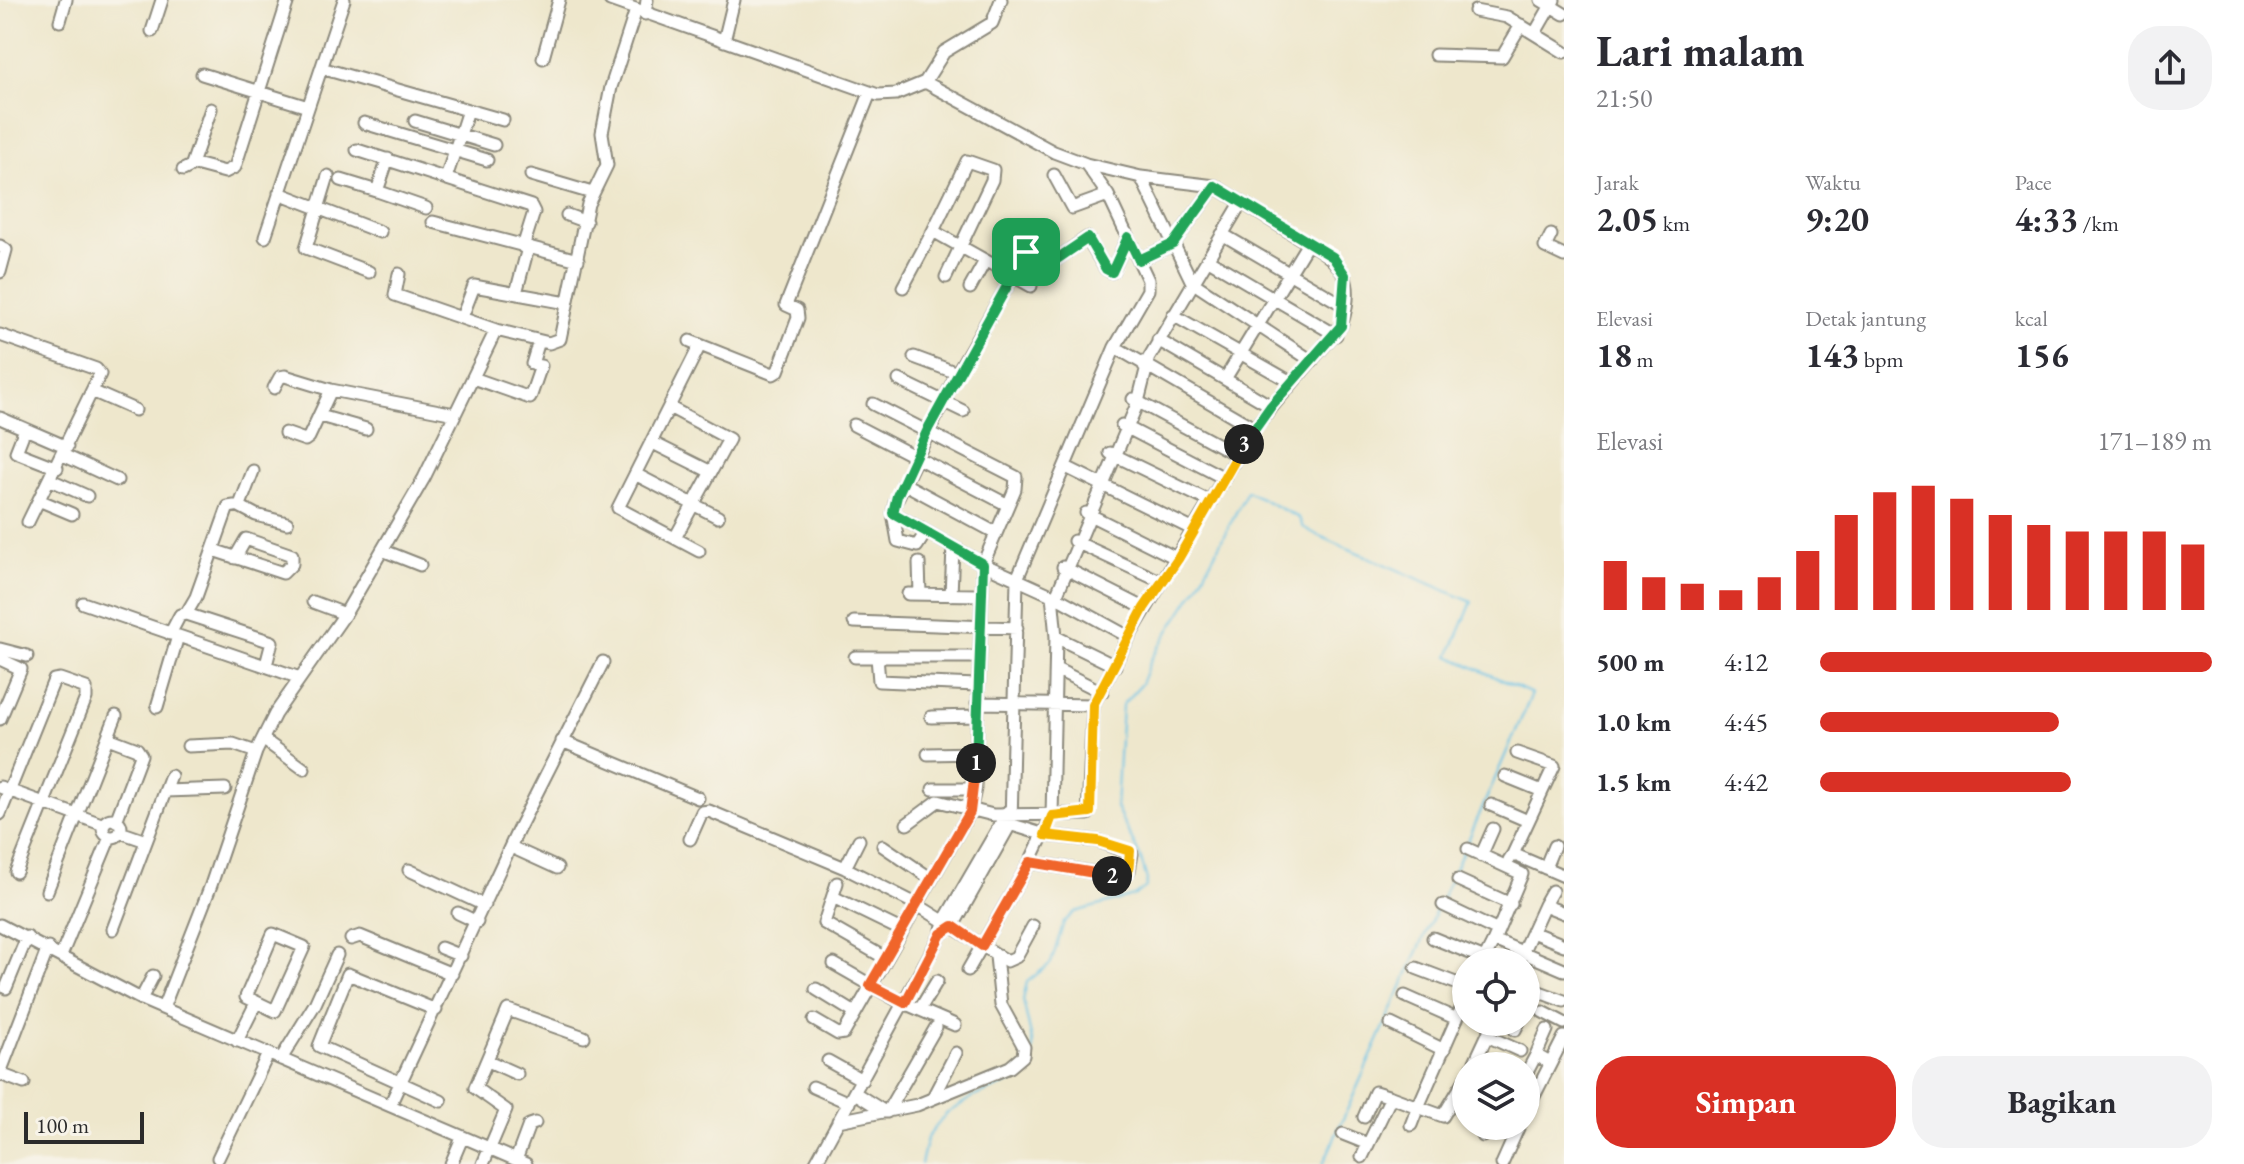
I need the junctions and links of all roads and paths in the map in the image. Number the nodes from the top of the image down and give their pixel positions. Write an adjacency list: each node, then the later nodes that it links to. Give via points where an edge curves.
1 (66, 0): 14 (street)
2 (162, 0): 16 (street)
3 (288, 0): 25 (street)
4 (344, 0): 22 (street)
5 (559, 0): 21 (street)
6 (610, 0): 12 (street)
7 (647, 0): 12 (street)
8 (734, 0): 18 (street)
9 (1001, 0): 24 (street, via 992,23 947,49)
10 (1548, 2): 13 (street); 17 (street)
11 (1475, 11): 15 (street)
12 (640, 12): 18 (street); 49 (street, via 619,53 602,133 607,165)
13 (1564, 14)
14 (60, 21)
15 (1521, 25): 17 (street); 20 (street, via 1502,57)
16 (152, 31)
17 (1535, 33): 19 (street)
18 (724, 41): 26 (street)
19 (1564, 52)
20 (1435, 55)
21 (543, 58)
22 (321, 68): 27 (street); 29 (street)
23 (202, 74): 25 (street)
24 (928, 79): 26 (street, via 896,94); 39 (street, via 1054,152)
25 (258, 92): 27 (street); 28 (street, via 233,170 188,167)
26 (870, 93): 112 (street, via 786,305 797,310 798,318 778,371 773,374 695,343)
27 (308, 107): 48 (street)
28 (211, 109)
29 (468, 110): 30 (street); 33 (street)
30 (503, 120)
31 (415, 121): 33 (street)
32 (364, 123): 36 (street)
33 (460, 134): 34 (street); 36 (street)
34 (494, 145)
35 (357, 150): 37 (street)
36 (455, 150): 38 (street); 44 (street)
37 (388, 159): 44 (street); 47 (street)
38 (487, 160)
39 (1086, 164): 43 (street); 50 (street)
40 (531, 175): 49 (street)
41 (1054, 175): 50 (street, via 1072,208)
42 (328, 176): 52 (street)
43 (1141, 177): 46 (street); 64 (street)
44 (446, 178): 66 (street, via 532,207)
45 (341, 180): 47 (street)
46 (1215, 186): 51 (street); 64 (street)
47 (377, 191): 53 (street)
48 (279, 193): 52 (street); 61 (street)
49 (592, 193): 56 (street)
50 (1108, 195): 62 (street)
51 (1241, 203): 59 (street); 63 (street)
52 (318, 208): 58 (street); 74 (street, via 307,250)
53 (426, 208)
54 (567, 215): 56 (street)
55 (433, 222): 66 (street)
56 (586, 222): 70 (street)
57 (933, 231): 67 (street); 67 (street, via 967,161 993,170); 81 (street)
58 (380, 232)
59 (1222, 234): 69 (street); 75 (street)
60 (1551, 235): 68 (street, via 1545,247)
61 (265, 237)
62 (1128, 237): 71 (street); 77 (street, via 1112,272 1087,238 1054,261 1026,252)
63 (1308, 243): 75 (street); 86 (street, via 1343,269)
64 (1173, 244): 71 (street); 79 (street)
65 (0, 246): 73 (street, via 6,250)
66 (526, 247): 70 (street); 83 (street)
67 (961, 247): 72 (street); 78 (street)
68 (1564, 256)
69 (1207, 259): 79 (street); 84 (street)
70 (578, 260): 85 (street)
71 (1139, 260): 95 (street, via 1148,290)
72 (985, 261): 77 (street); 82 (street)
73 (0, 272)
74 (369, 272)
75 (1290, 272): 84 (street); 86 (street)
76 (399, 274): 88 (street, via 395,295)
77 (1013, 276): 80 (street); 100 (street)
78 (946, 277)
79 (1192, 282): 87 (street); 89 (street)
80 (1031, 286)
81 (903, 287)
82 (970, 288)
83 (516, 293): 85 (street); 88 (street, via 474,286)
84 (1273, 297): 89 (street); 92 (street)
85 (567, 303): 94 (street, via 560,339)
86 (1345, 306): 92 (street)
87 (1173, 315): 93 (street); 96 (street)
88 (462, 317): 90 (street)
89 (1256, 324): 96 (street); 98 (street)
90 (496, 330): 94 (street); 101 (street)
91 (0, 335): 107 (street, via 96,369 100,374)
92 (1336, 335): 98 (street)
93 (1158, 340): 99 (street); 102 (street)
94 (539, 341): 101 (street, via 532,364 541,366 530,398)
95 (1115, 347): 99 (street); 130 (street)
96 (1239, 354): 102 (street); 104 (street)
97 (914, 357): 100 (street)
98 (1312, 361): 104 (street)
99 (1147, 365): 108 (street); 120 (street)
100 (957, 373): 109 (street)
101 (473, 378): 115 (street)
102 (1225, 379): 111 (street)
103 (899, 380): 109 (street)
104 (1291, 382): 111 (street)
105 (274, 388): 106 (street, via 281,376)
106 (331, 390): 115 (street); 116 (street)
107 (94, 392): 113 (street); 126 (street)
108 (1135, 400): 119 (street); 128 (street)
109 (943, 401): 114 (street); 123 (street)
110 (873, 404): 123 (street)
111 (1271, 406): 120 (street)
112 (669, 407): 125 (street); 133 (street, via 729,439)
113 (135, 410)
114 (963, 411)
115 (455, 414): 159 (street)
116 (320, 416): 122 (street); 124 (street, via 305,440)
117 (0, 418): 121 (street)
118 (854, 425): 129 (street)
119 (1124, 426): 127 (street); 135 (street)
120 (1254, 428): 128 (street)
121 (25, 429): 126 (street); 131 (street, via 16,452)
122 (366, 429)
123 (927, 431): 129 (street); 144 (street, via 1016,477)
124 (285, 433)
125 (651, 442): 133 (street); 134 (street)
126 (65, 451): 131 (street); 137 (street)
127 (1112, 454): 139 (street); 142 (street)
128 (1237, 455): 135 (street)
129 (915, 457): 138 (street); 144 (street)
130 (1066, 467): 139 (street); 167 (street)
131 (57, 468): 136 (street)
132 (253, 471): 145 (street)
133 (711, 472): 143 (street)
134 (635, 474): 143 (street); 155 (street, via 618,508)
135 (1224, 478): 142 (street)
136 (51, 480): 140 (street); 141 (street)
137 (117, 480)
138 (903, 483): 146 (street); 154 (street)
139 (1103, 486): 148 (street); 152 (street)
140 (87, 496)
141 (41, 501): 147 (street); 150 (street)
142 (1211, 502): 152 (street)
143 (694, 504): 149 (street); 155 (street)
144 (1008, 505): 154 (street)
145 (239, 506): 151 (street); 158 (street, via 228,507)
146 (893, 513): 153 (street); 153 (street, via 898,541 919,546)
147 (72, 514)
148 (1088, 515): 156 (street); 162 (street)
149 (718, 517)
150 (28, 522)
151 (287, 523)
152 (1194, 530): 162 (street)
153 (926, 532): 157 (street)
154 (996, 533): 164 (street)
155 (675, 538): 160 (street)
156 (1077, 542): 166 (street); 168 (street)
157 (953, 548): 164 (street); 169 (street)
158 (213, 550): 161 (street); 175 (street)
159 (382, 550): 165 (street); 176 (street)
160 (699, 551)
161 (235, 558): 161 (street, via 246,539 292,555 293,560 283,573)
162 (1178, 559): 168 (street)
163 (919, 563): 169 (street, via 914,594)
164 (983, 564): 167 (street); 170 (street)
165 (420, 565)
166 (1066, 568): 171 (street); 174 (street)
167 (1017, 579): 171 (street); 179 (street)
168 (1162, 582): 174 (street)
169 (951, 595): 170 (street)
170 (980, 595): 178 (street)
171 (1055, 598): 181 (street); 182 (street)
172 (313, 602): 176 (street)
173 (83, 603): 180 (street)
174 (1144, 608): 182 (street)
175 (186, 614): 180 (street, via 180,615); 190 (street, via 266,638 273,646)
176 (345, 614): 193 (street)
177 (854, 622): 178 (street)
178 (979, 627): 179 (street); 187 (street)
179 (1017, 628): 197 (street)
180 (174, 635): 190 (street); 200 (street)
181 (1056, 637): 191 (street); 192 (street)
182 (1129, 637): 191 (street)
183 (0, 649): 184 (street)
184 (27, 656)
185 (855, 657): 186 (street)
186 (877, 657): 187 (street); 194 (street, via 879,681)
187 (977, 657): 194 (street)
188 (0, 659): 204 (street, via 21,669)
189 (603, 662): 207 (street)
190 (266, 665): 193 (street)
191 (1115, 666): 195 (street)
192 (1056, 669): 195 (street); 198 (street)
193 (300, 678): 206 (street)
194 (977, 685): 196 (street)
195 (1102, 692): 199 (street)
196 (977, 703): 197 (street); 202 (street)
197 (1015, 704): 198 (street); 229 (street)
198 (1056, 705): 199 (street); 228 (street)
199 (1093, 705): 228 (street, via 1091,810)
200 (157, 707)
201 (116, 716): 205 (street)
202 (977, 716): 203 (street); 210 (street)
203 (931, 717)
204 (0, 719)
205 (108, 738): 227 (street); 233 (street, via 141,755)
206 (264, 740): 209 (street); 213 (street)
207 (562, 741): 222 (street); 240 (street)
208 (188, 746): 209 (street, via 233,744)
209 (256, 752): 307 (street)
210 (976, 753): 212 (street); 219 (street)
211 (1517, 753): 221 (street, via 1554,766)
212 (928, 754)
213 (304, 769)
214 (171, 776): 220 (street)
215 (1505, 776): 221 (street)
216 (5, 788): 223 (street); 223 (street, via 54,680 73,683 88,690); 226 (street)
217 (225, 789): 220 (street)
218 (933, 789): 219 (street)
219 (975, 789): 225 (street)
220 (165, 791): 237 (street)
221 (1542, 791): 230 (street)
222 (698, 798)
223 (44, 803): 227 (street); 250 (street)
224 (1491, 805): 230 (street)
225 (970, 812): 229 (street); 231 (street, via 938,801); 252 (street)
226 (0, 814)
227 (76, 815): 233 (street, via 104,825 105,834); 255 (street)
228 (1052, 816): 229 (street); 234 (street)
229 (1008, 817): 234 (street); 266 (street)
230 (1528, 821): 242 (street)
231 (907, 824)
232 (1493, 829): 243 (street)
233 (115, 830): 237 (street); 285 (street)
234 (1045, 835): 244 (street); 244 (street, via 1127,850 1132,857 1129,871 1120,877)
235 (690, 839): 247 (street, via 706,811)
236 (859, 840): 247 (street)
237 (146, 841): 269 (street)
238 (883, 846): 252 (street)
239 (1554, 846): 248 (street)
240 (511, 847): 246 (street); 260 (street)
241 (1468, 849): 243 (street)
242 (1513, 854): 245 (street); 248 (street)
243 (1481, 856): 245 (street)
244 (1030, 862): 277 (street)
245 (1506, 866): 259 (street, via 1523,875)
246 (557, 868)
247 (845, 868): 258 (street)
248 (1545, 868): 251 (street)
249 (409, 870): 260 (street)
250 (16, 872)
251 (1564, 876)
252 (930, 878): 258 (street)
253 (1458, 880): 259 (street)
254 (837, 883): 257 (street)
255 (47, 891)
256 (1552, 891): 262 (street)
257 (833, 897): 270 (street); 288 (street, via 825,924)
258 (916, 904): 266 (street); 270 (street)
259 (1511, 904): 272 (street)
260 (484, 905): 265 (street)
261 (1443, 905): 272 (street)
262 (1544, 905): 264 (street); 271 (street)
263 (458, 913): 265 (street)
264 (1564, 913)
265 (477, 922): 286 (street)
266 (948, 923): 277 (street); 305 (street)
267 (0, 925): 273 (street)
268 (1033, 926): 287 (street, via 1014,959)
269 (113, 929)
270 (901, 930): 288 (street)
271 (1532, 932): 276 (street); 283 (street)
272 (1496, 935): 281 (street); 282 (street)
273 (27, 937): 278 (street); 299 (street)
274 (1433, 938): 280 (street)
275 (351, 939): 294 (street, via 362,937)
276 (1564, 945)
277 (982, 946): 287 (street); 292 (street)
278 (48, 948): 285 (street); 335 (street)
279 (441, 948): 286 (street)
280 (1455, 948)
281 (1490, 948)
282 (1510, 948)
283 (1524, 948)
284 (337, 955): 331 (street)
285 (61, 956): 303 (street)
286 (461, 956): 294 (street)
287 (996, 956): 342 (street, via 1001,1005 1024,1047 1023,1056 1010,1067)
288 (885, 958): 298 (street)
289 (1540, 963): 293 (street)
290 (834, 964): 298 (street)
291 (1416, 968): 297 (street)
292 (968, 970)
293 (1564, 970)
294 (452, 974): 309 (street)
295 (153, 976): 303 (street)
296 (937, 981): 308 (street)
297 (1452, 982)
298 (870, 985): 305 (street); 311 (street)
299 (6, 988)
300 (816, 989): 311 (street)
301 (1540, 992): 304 (street)
302 (1405, 996): 312 (street)
303 (141, 999): 307 (street)
304 (1564, 1001)
305 (905, 1003): 308 (street); 337 (street)
306 (255, 1007): 306 (street, via 279,1009 303,945 273,934 246,995); 323 (street)
307 (163, 1008): 323 (street)
308 (920, 1009): 316 (street)
309 (436, 1010): 340 (street); 340 (street, via 350,974 345,979 319,1047)
310 (1543, 1012): 314 (street)
311 (855, 1013): 313 (street, via 842,1035)
312 (1452, 1017)
313 (814, 1020)
314 (1564, 1023)
315 (1391, 1024): 324 (street)
316 (955, 1025)
317 (936, 1027): 349 (street)
318 (1547, 1030): 327 (street)
319 (1452, 1031): 324 (street)
320 (1487, 1036): 325 (street); 326 (street)
321 (584, 1037): 332 (street, via 511,1009)
322 (1564, 1037): 334 (street)
323 (237, 1041): 329 (street)
324 (1444, 1050): 348 (street)
325 (1520, 1051)
326 (1481, 1052)
327 (1537, 1052)
328 (956, 1053): 342 (street)
329 (268, 1054): 331 (street); 361 (street)
330 (1540, 1057): 334 (street)
331 (281, 1059): 347 (street)
332 (488, 1061): 336 (street); 359 (street, via 476,1091 506,1110)
333 (828, 1061): 337 (street)
334 (1550, 1063): 339 (street)
335 (0, 1074): 338 (street)
336 (517, 1074)
337 (862, 1080): 344 (street)
338 (24, 1083)
339 (1540, 1083)
340 (400, 1084): 345 (street); 347 (street)
341 (813, 1087): 344 (street)
342 (933, 1097): 349 (street)
343 (1391, 1097): 348 (street); 350 (street, via 1375,1092); 358 (street)
344 (852, 1098): 349 (street); 351 (street)
345 (441, 1101)
346 (1452, 1101): 348 (street, via 1443,1116)
347 (390, 1105): 355 (street)
348 (1418, 1107): 353 (street)
349 (886, 1112): 351 (street)
350 (1364, 1117)
351 (838, 1121): 356 (street)
352 (535, 1123): 362 (street, via 529,1125)
353 (1411, 1125)
354 (1343, 1134): 358 (street)
355 (462, 1138): 359 (street); 363 (street)
356 (828, 1140): 365 (street); 366 (street)
357 (1512, 1140): 367 (street)
358 (1368, 1144): 360 (street)
359 (489, 1149): 362 (street); 364 (street)
360 (1362, 1157)
361 (218, 1158)
362 (521, 1162)
363 (451, 1164)
364 (483, 1164)
365 (815, 1164)
366 (821, 1164)
367 (1502, 1164)

